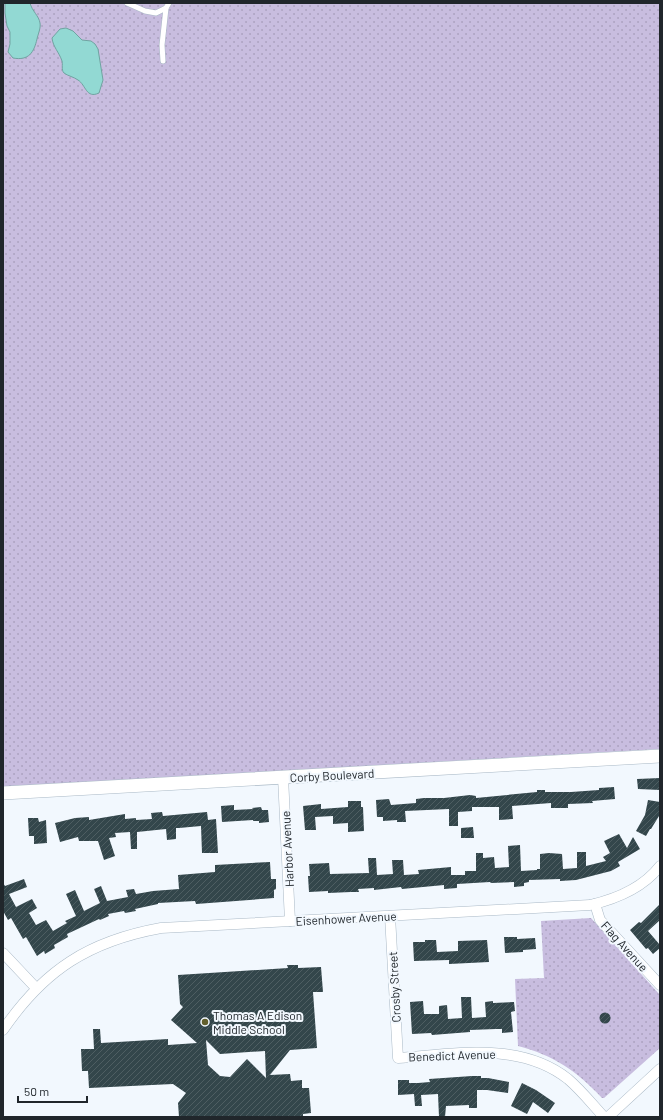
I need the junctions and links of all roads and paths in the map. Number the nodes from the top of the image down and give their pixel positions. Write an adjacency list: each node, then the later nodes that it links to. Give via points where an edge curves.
1 (127, 3): 3 (lane, via 156,14)
2 (169, 3): 3 (lane)
3 (166, 8): 4 (lane)
4 (163, 61)
5 (660, 756): 6 (street, Corby Boulevard)
6 (283, 777): 7 (street, Corby Boulevard); 11 (street, Harbor Avenue)
7 (3, 793)
8 (660, 866): 9 (street, Eisenhower Avenue, via 627,893)
9 (595, 904): 10 (street, Eisenhower Avenue); 13 (street, Flag Avenue, via 600,920)
10 (390, 916): 11 (street, Eisenhower Avenue); 16 (street, Crosby Street)
11 (290, 921): 14 (street, Eisenhower Avenue, via 161,928 142,932 88,950 68,962)
12 (3, 953): 14 (street)
13 (660, 985)
14 (36, 988): 15 (street, Eisenhower Avenue, via 16,1010)
15 (3, 1030)
16 (398, 1058): 18 (street, Benedict Avenue, via 485,1052 533,1060 567,1079)
17 (660, 1069): 19 (street)
18 (604, 1117)
19 (608, 1117)

